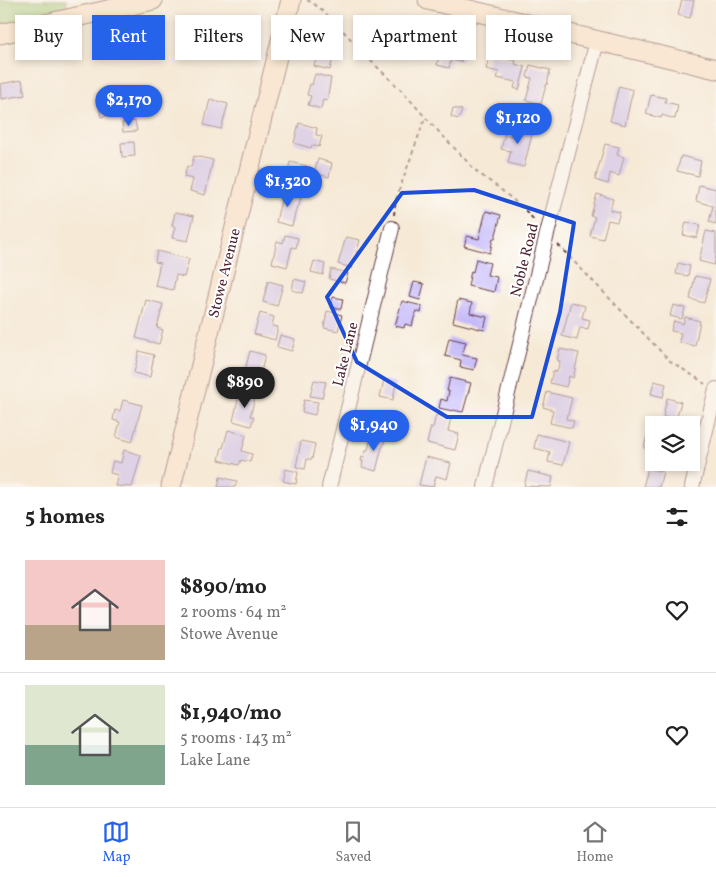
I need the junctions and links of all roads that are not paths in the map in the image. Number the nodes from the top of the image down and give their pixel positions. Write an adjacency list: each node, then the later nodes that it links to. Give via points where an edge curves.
1 (153, 0): 4 (street)
2 (291, 0): 9 (street, Stowe Avenue)
3 (428, 0): 5 (street)
4 (0, 34)
5 (597, 41): 6 (street); 11 (street, Noble Road)
6 (716, 69)
7 (392, 228): 10 (street, Lake Lane)
8 (716, 391): 12 (street)
9 (171, 487)
10 (329, 487)
11 (484, 487)
12 (692, 487)

